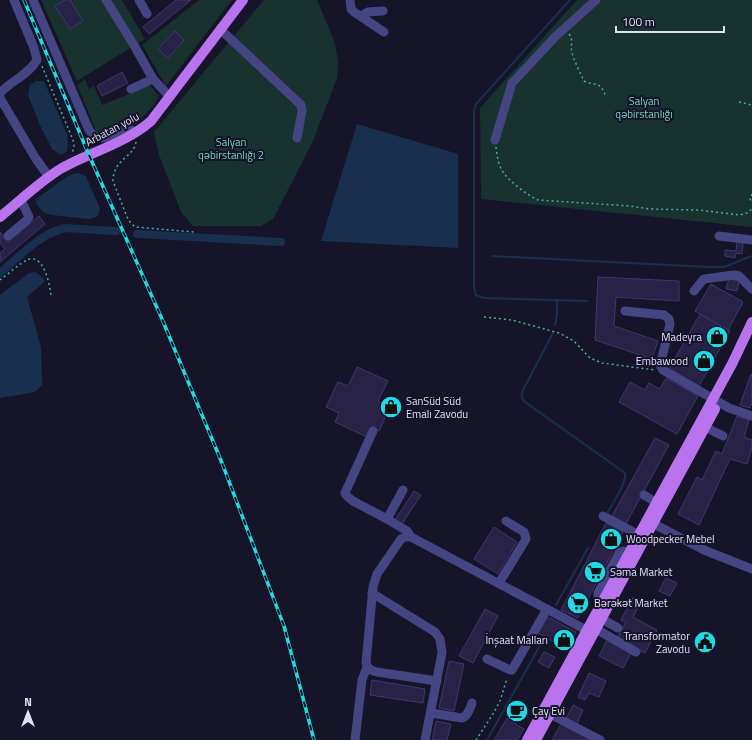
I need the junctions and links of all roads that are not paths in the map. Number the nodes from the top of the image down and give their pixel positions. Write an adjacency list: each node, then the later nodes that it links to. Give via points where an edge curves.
1 (14, 0): 15 (street, via 37,60)
2 (33, 0): 18 (street, via 89,130 98,138 105,138 126,129)
3 (106, 0): 13 (street)
4 (139, 0): 9 (street)
5 (243, 0): 11 (main road, Arbatan yolu)
6 (350, 0): 10 (street, via 351,9)
7 (596, 0): 20 (street, via 564,28 512,83)
8 (382, 11): 10 (street, via 368,12)
9 (147, 14)
10 (361, 16): 12 (street)
11 (220, 30): 16 (main road, Arbatan yolu); 19 (street, via 301,105)
12 (384, 32)
13 (153, 79): 14 (street); 16 (street)
14 (131, 89)
15 (0, 93)
16 (170, 97): 18 (main road, Arbatan yolu, via 151,121)
17 (0, 98): 21 (street)
18 (136, 132): 21 (main road, Arbatan yolu)
19 (297, 138)
20 (495, 140)
21 (49, 177): 22 (main road, Arbatan yolu)
22 (21, 200): 23 (main road, Arbatan yolu); 24 (street, via 29,217)
23 (0, 218)
24 (8, 236)
25 (719, 236): 26 (street)
26 (752, 240)
27 (752, 289): 28 (street, via 742,278 734,275 704,279)
28 (694, 292)
29 (625, 311): 32 (street, via 664,315 669,319 661,367)
30 (752, 322): 32 (main road)
31 (752, 339): 32 (main road)
32 (715, 400): 33 (street); 34 (main road); 39 (main road)
33 (752, 416)
34 (705, 427): 36 (street); 43 (main road)
35 (373, 431): 41 (street, via 345,493 353,501)
36 (723, 436)
37 (403, 490): 41 (street)
38 (644, 495): 39 (street)
39 (657, 503): 44 (main road)
40 (603, 516): 44 (street)
41 (387, 519): 45 (street, via 407,530)
42 (506, 521): 47 (street, via 524,532 526,538)
43 (654, 524): 46 (street, via 704,550); 50 (main road)
44 (639, 535): 52 (main road, via 602,603)
45 (411, 537): 47 (street); 48 (street, via 401,539 374,580)
46 (752, 569)
47 (499, 584): 49 (street)
48 (372, 593): 55 (street); 56 (street, via 435,632 440,639 442,653)
49 (547, 609): 52 (street); 54 (street, via 512,670)
50 (602, 619): 51 (street); 52 (main road)
51 (618, 628)
52 (592, 631): 53 (street); 59 (main road); 62 (main road)
53 (636, 652)
54 (487, 659)
55 (367, 667): 56 (street, via 377,672); 60 (street, via 362,680)
56 (437, 681): 58 (street)
57 (472, 703): 58 (street, via 468,714 462,718)
58 (431, 713): 61 (street)
59 (550, 714): 63 (main road); 64 (street)
60 (355, 740)
61 (425, 740)
62 (527, 740)
63 (536, 740)
64 (600, 740)

